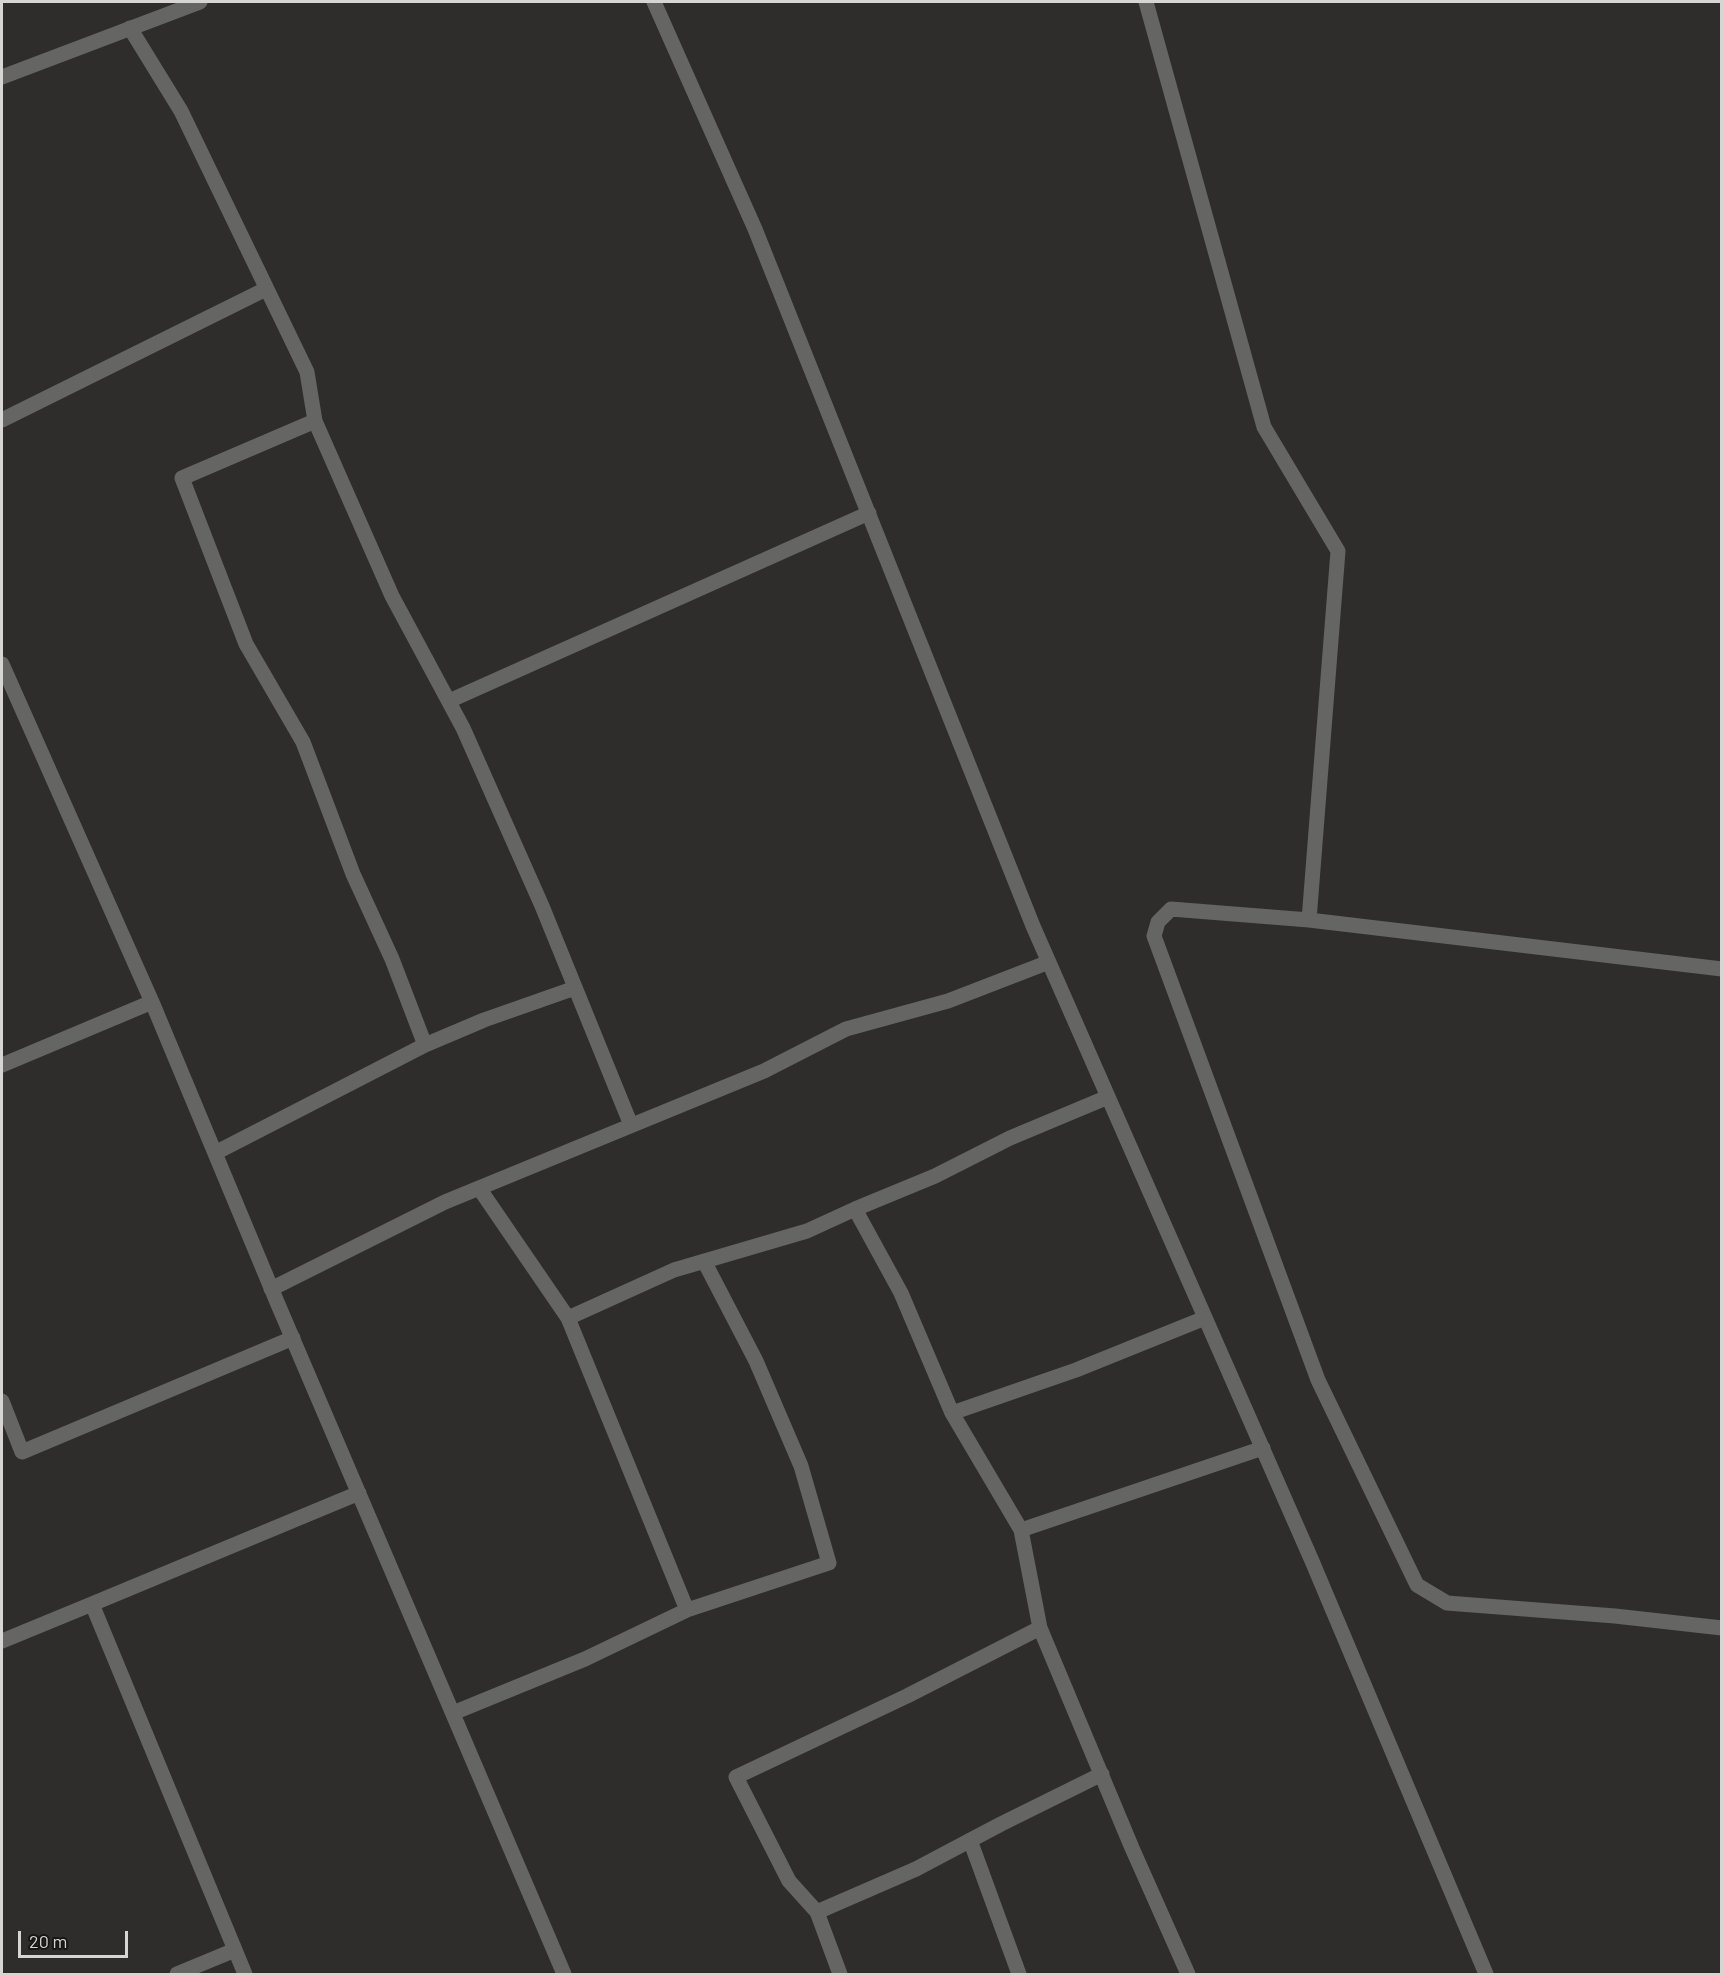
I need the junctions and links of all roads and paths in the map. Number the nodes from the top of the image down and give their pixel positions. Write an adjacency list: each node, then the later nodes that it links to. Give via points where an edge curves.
1 (200, 2): 4 (street)
2 (654, 2): 9 (street, via 755,229)
3 (1146, 2): 12 (street, via 1264,426 1338,551)
4 (130, 28): 5 (street); 6 (street, via 181,111)
5 (2, 77)
6 (266, 289): 7 (street); 8 (street, via 307,372)
7 (2, 420)
8 (315, 421): 11 (street, via 392,596); 17 (street, via 182,478 246,644 303,742)
9 (869, 513): 11 (street); 13 (street)
10 (2, 664): 16 (street)
11 (449, 701): 15 (street)
12 (1309, 920): 14 (street); 37 (street, via 1171,909 1158,922 1154,936 1318,1380 1417,1585 1448,1603)
13 (1049, 962): 19 (street); 20 (street, via 948,1001 846,1029 764,1071)
14 (1722, 969)
15 (575, 988): 17 (street); 20 (street)
16 (152, 1002): 18 (street); 21 (street)
17 (425, 1045): 21 (street)
18 (2, 1065)
19 (1108, 1097): 23 (street); 27 (street)
20 (631, 1125): 22 (street)
21 (215, 1153): 25 (street)
22 (479, 1188): 25 (street); 26 (street)
23 (855, 1209): 24 (street, via 807,1231); 30 (street, via 901,1293)
24 (704, 1261): 26 (street, via 674,1270); 35 (street, via 756,1361 801,1466 829,1563)
25 (271, 1289): 28 (street)
26 (567, 1318): 35 (street)
27 (1205, 1318): 30 (street, via 1076,1370); 31 (street)
28 (293, 1338): 29 (street, via 22,1452); 32 (street)
29 (2, 1401)
30 (952, 1413): 33 (street)
31 (1263, 1448): 33 (street); 50 (street)
32 (359, 1493): 34 (street); 39 (street)
33 (1021, 1530): 36 (street)
34 (92, 1604): 38 (street); 43 (street)
35 (687, 1610): 39 (street, via 585,1659)
36 (1040, 1628): 40 (street); 42 (street, via 736,1777 789,1881)
37 (1722, 1628)
38 (2, 1641)
39 (453, 1713): 46 (street)
40 (1102, 1774): 41 (street); 49 (street)
41 (970, 1840): 42 (street, via 916,1869); 48 (street)
42 (817, 1912): 47 (street)
43 (235, 1950): 44 (street); 45 (street)
44 (177, 1974)
45 (245, 1974)
46 (564, 1974)
47 (840, 1974)
48 (1019, 1974)
49 (1188, 1974)
50 (1486, 1974)

